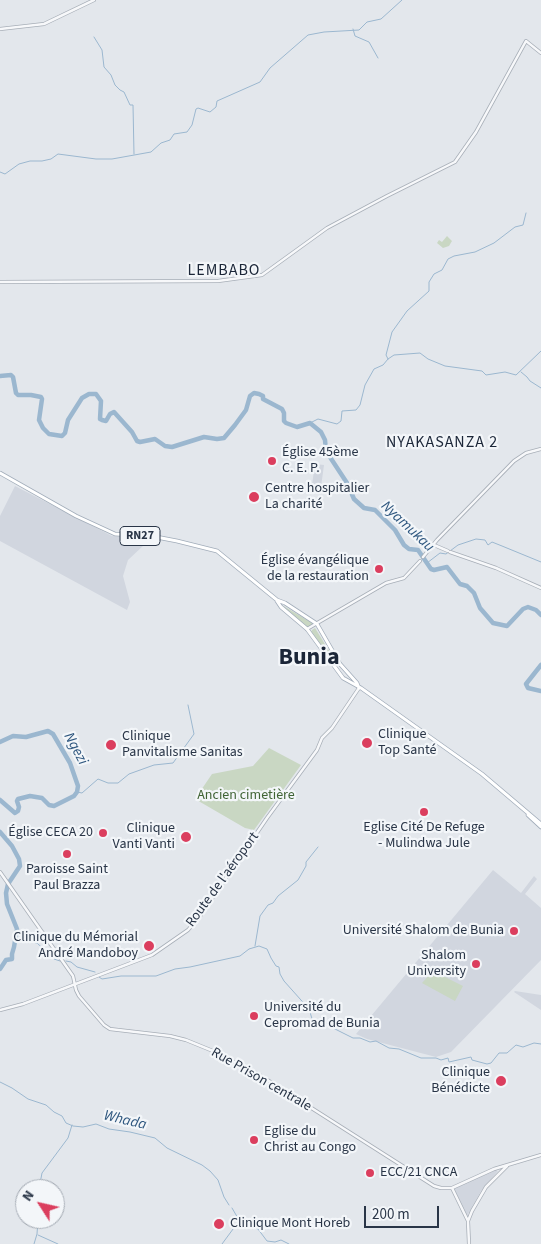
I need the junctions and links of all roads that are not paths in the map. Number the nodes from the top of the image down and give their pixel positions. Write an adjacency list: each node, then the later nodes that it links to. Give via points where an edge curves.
1 (94, 0): 2 (street, via 44,24)
2 (0, 29)
3 (541, 53): 4 (street, via 526,42 456,162 327,228 262,275 218,280)
4 (0, 282)
5 (541, 449): 7 (street, via 514,461)
6 (0, 473): 11 (main road, RN27, via 115,534 151,536 217,552)
7 (434, 545): 8 (street); 10 (street)
8 (424, 556)
9 (420, 561): 12 (street, via 404,578 386,583)
10 (541, 588)
11 (277, 600): 12 (main road, RN27); 13 (main road, RN27)
12 (317, 624): 13 (street); 14 (main road, RN27)
13 (307, 630): 15 (main road, RN27)
14 (340, 664): 15 (main road); 16 (main road, RN27)
15 (334, 668): 16 (main road, RN27)
16 (359, 688): 17 (main road, RN27, via 482,774); 19 (street, Route de l'aéroport, via 188,930 152,955)
17 (541, 826)
18 (0, 872): 19 (street, Rue Prison centrale, via 73,976)
19 (75, 984): 20 (street, Route de l'aéroport); 23 (street, Rue Prison centrale, via 86,1006 110,1029 170,1036 208,1049 258,1074 434,1186)
20 (0, 1010)
21 (541, 1155): 22 (street)
22 (507, 1166): 23 (street); 24 (street, via 486,1187)
23 (452, 1188): 24 (street)
24 (468, 1222): 25 (street)
25 (469, 1244)

